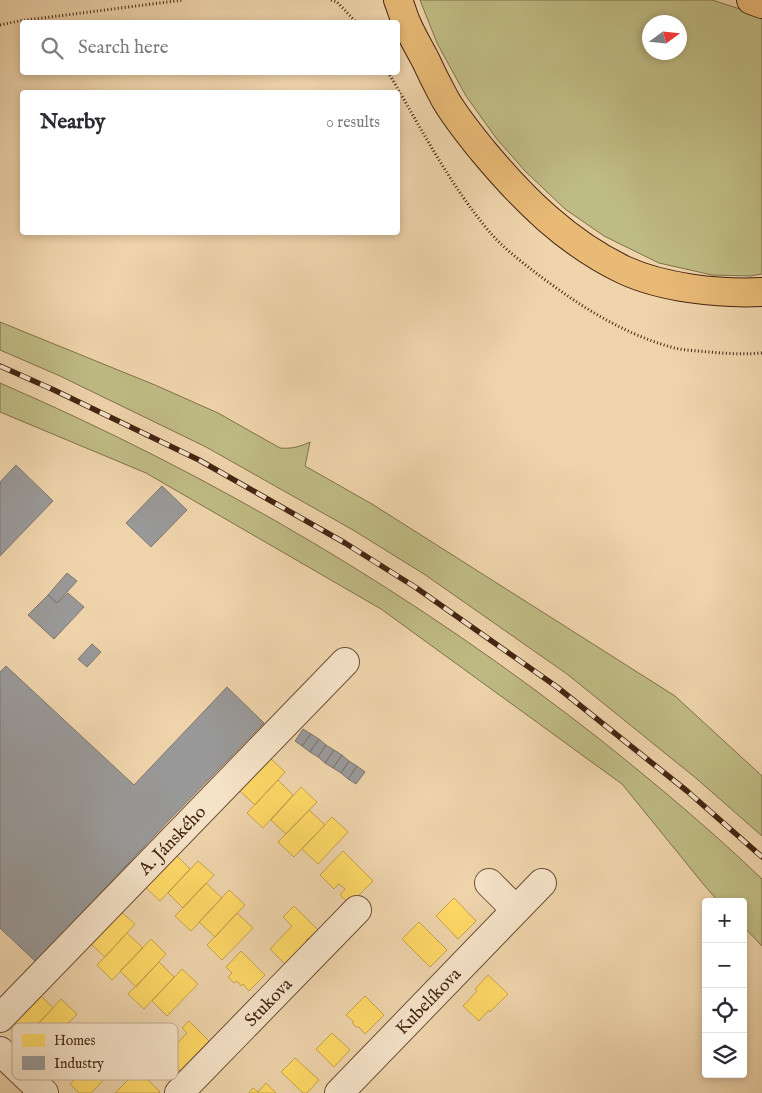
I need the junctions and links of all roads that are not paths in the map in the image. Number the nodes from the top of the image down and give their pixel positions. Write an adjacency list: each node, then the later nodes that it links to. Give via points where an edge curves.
1 (398, 0): 4 (highway, via 405,21 446,100 473,139 531,205 560,230 625,270 653,280 680,286)
2 (751, 0): 3 (highway)
3 (762, 4)
4 (754, 291)
5 (345, 662): 10 (street, A. Jánského)
6 (489, 883): 9 (street)
7 (542, 883): 9 (street, Kubelíkova)
8 (357, 910): 15 (street, Stukova)
9 (516, 910): 16 (street, Kubelíkova)
10 (0, 1018)
11 (0, 1051): 12 (street)
12 (12, 1062)
13 (30, 1080): 14 (street)
14 (44, 1093)
15 (179, 1093)
16 (339, 1093)

